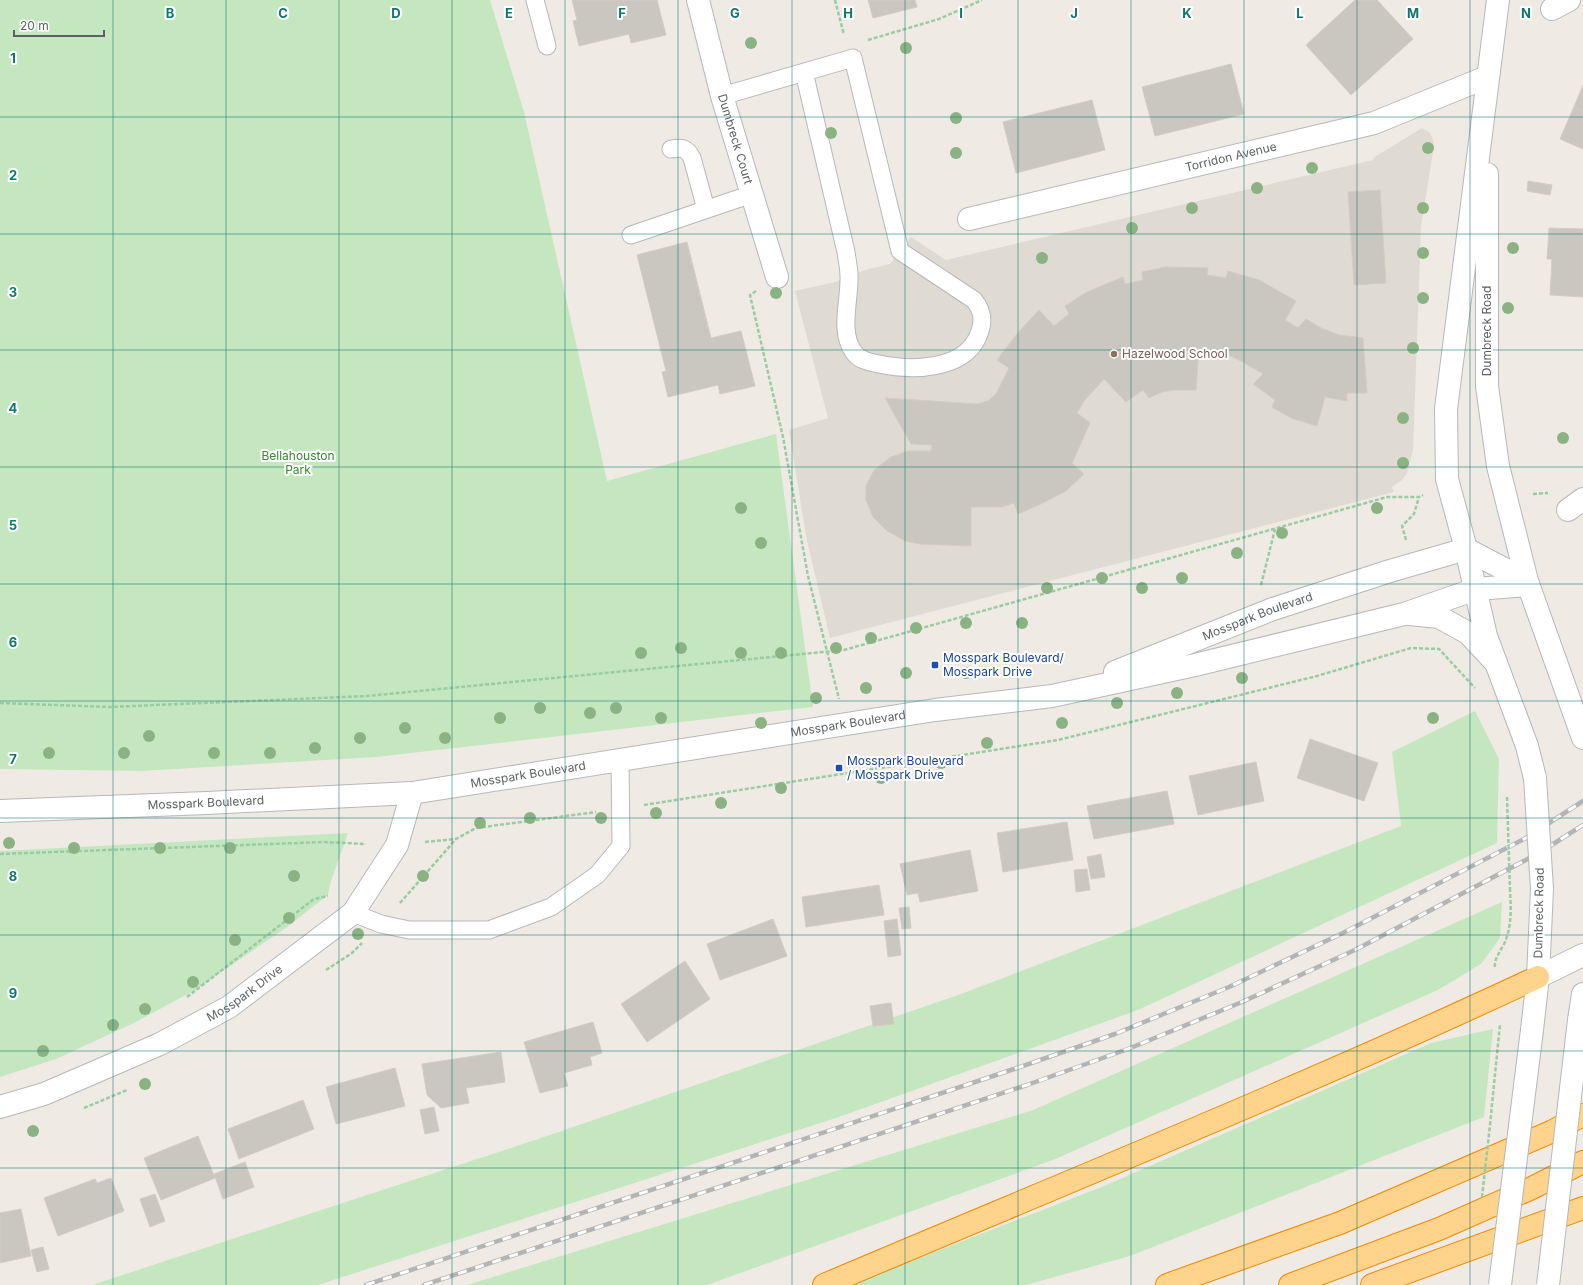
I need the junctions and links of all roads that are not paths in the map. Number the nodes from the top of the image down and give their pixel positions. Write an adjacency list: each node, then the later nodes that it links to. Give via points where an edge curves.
1 (535, 0): 4 (lane)
2 (698, 0): 7 (street, Dumbreck Court)
3 (1498, 0): 6 (street, Dumbreck Road)
4 (547, 46)
5 (804, 72): 5 (lane, via 850,52 900,251 974,300 981,310 979,336 970,348 949,362 922,368 894,368 863,360 853,352 846,332 849,276 846,252); 7 (lane)
6 (1487, 77): 11 (street, Torridon Avenue, via 1374,123); 14 (street, Dumbreck Road, via 1446,409 1447,479); 15 (street, Dumbreck Road, via 1487,386 1498,466)
7 (722, 96): 9 (street, Dumbreck Court)
8 (671, 148): 10 (lane, via 680,147 688,151 692,158)
9 (752, 194): 10 (lane); 13 (street, Dumbreck Court)
10 (706, 210): 12 (lane)
11 (969, 219)
12 (631, 235)
13 (777, 277)
14 (1466, 549): 15 (street); 16 (street, Dumbreck Road); 19 (street, Mosspark Boulevard, via 1253,617)
15 (1528, 583): 16 (street, Mosspark Boulevard); 20 (street, Dumbreck Road)
16 (1476, 589): 17 (street, Mosspark Boulevard); 18 (street, Dumbreck Road, via 1486,636)
17 (1404, 614): 18 (street, via 1439,617 1468,633); 19 (street, Mosspark Boulevard, via 1203,663)
18 (1496, 663): 26 (street, Dumbreck Road, bridge, via 1527,746 1535,778 1542,889)
19 (1052, 696): 21 (street, Mosspark Boulevard, via 935,710)
20 (1582, 735)
21 (620, 761): 22 (street, Mosspark Boulevard); 24 (lane, via 621,846 597,875 551,907 489,930 409,930 381,924)
22 (412, 792): 23 (street, Mosspark Boulevard); 24 (street, Mosspark Drive, via 397,845)
23 (0, 811)
24 (353, 913): 28 (street, Mosspark Drive, via 229,1006 160,1044 44,1094)
25 (1583, 955): 26 (street)
26 (1538, 977): 32 (highway, via 1271,1096); 36 (street, Dumbreck Road, bridge)
27 (1583, 994): 37 (street, bridge)
28 (0, 1107)
29 (1583, 1115): 33 (highway, via 1553,1131 1340,1222)
30 (1583, 1162): 34 (highway, via 1532,1188 1439,1229)
31 (1583, 1208): 35 (highway)
32 (824, 1285)
33 (1167, 1285)
34 (1290, 1285)
35 (1372, 1285)
36 (1500, 1285)
37 (1548, 1285)

